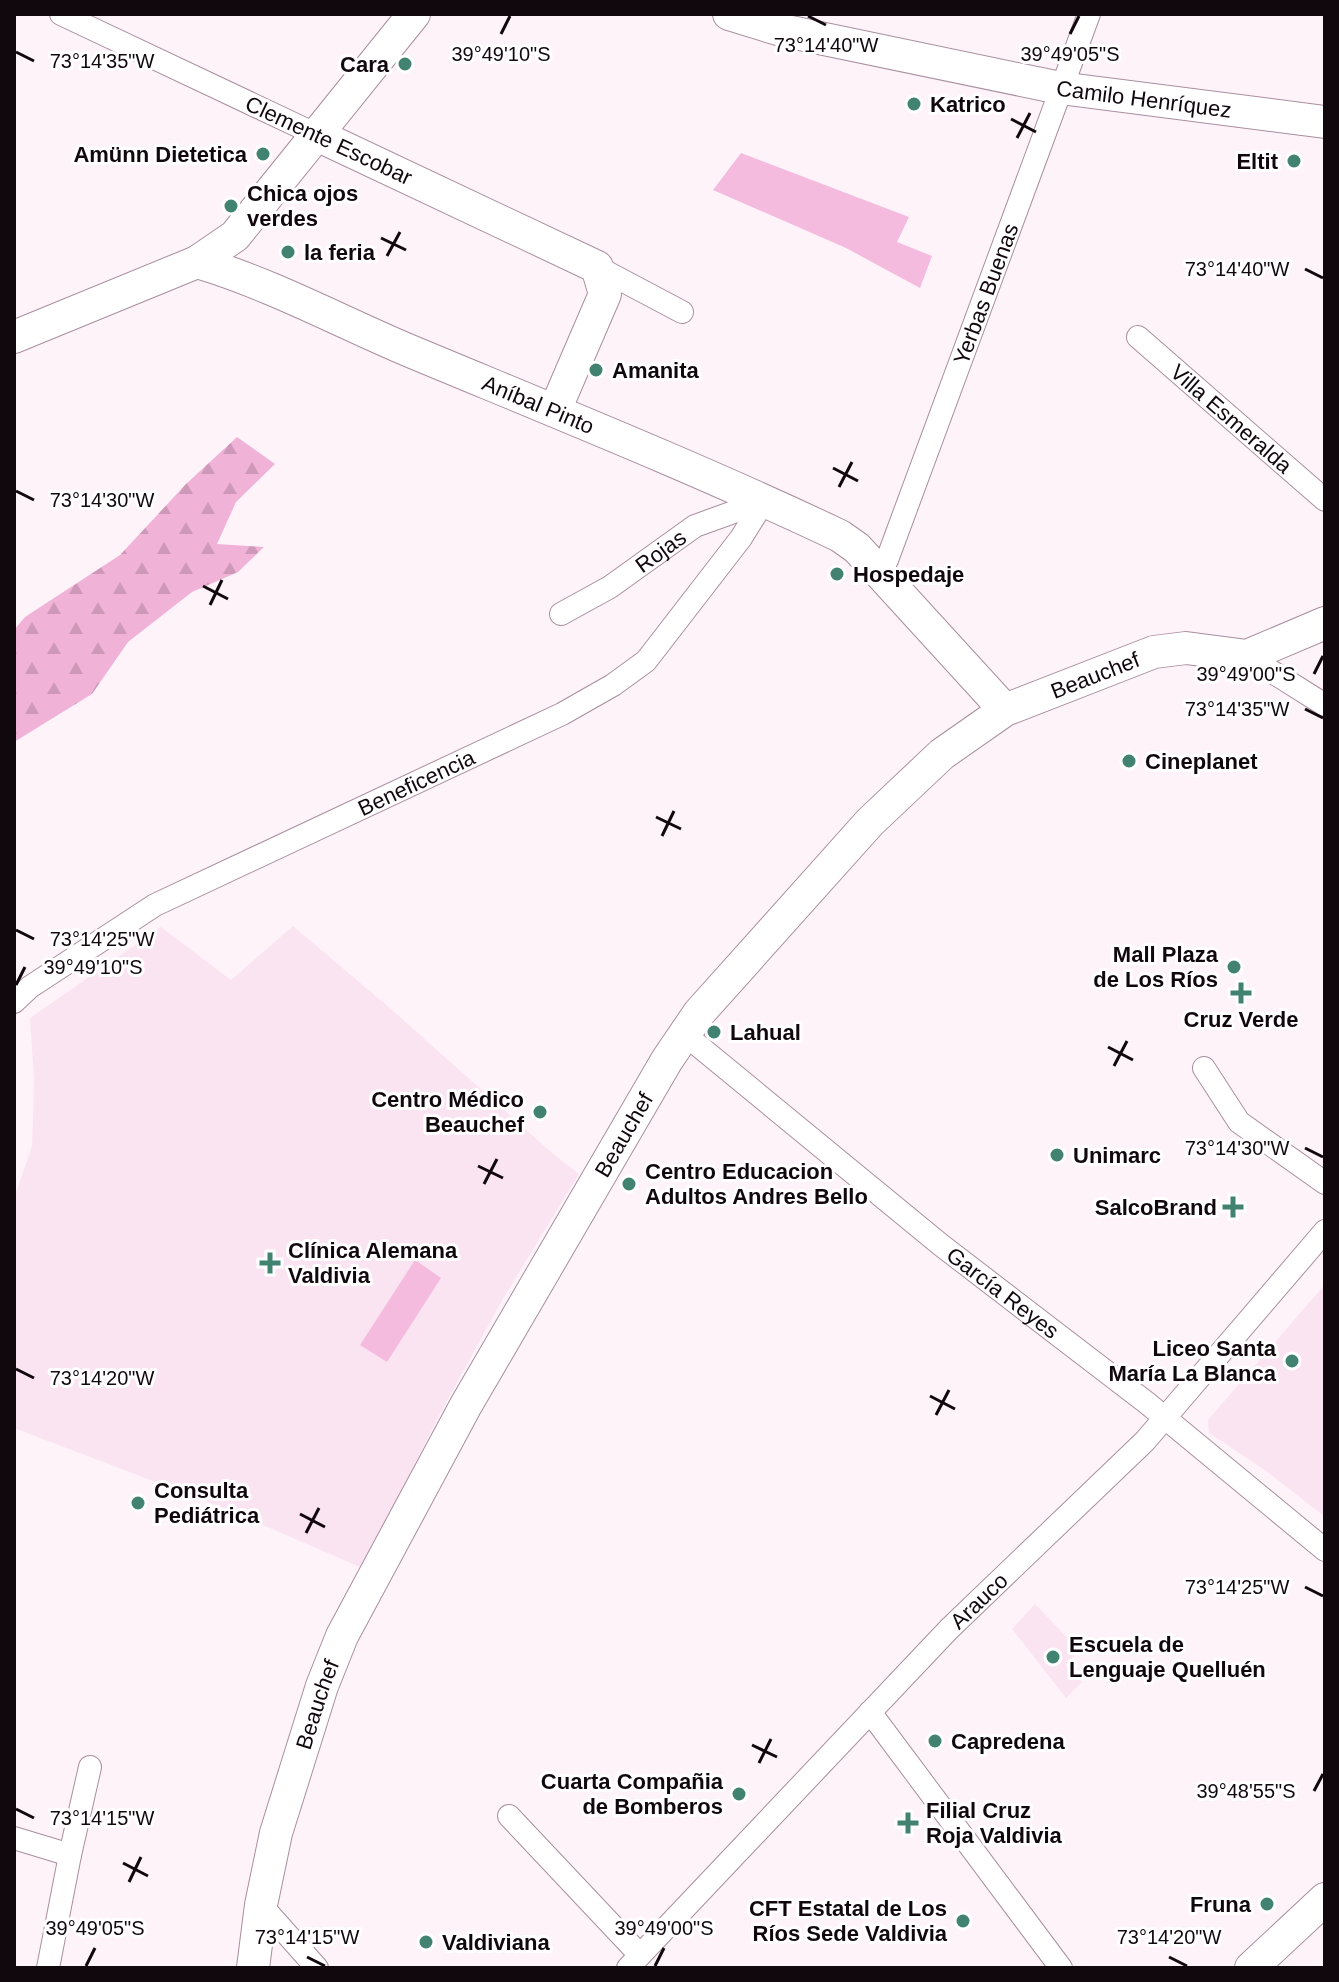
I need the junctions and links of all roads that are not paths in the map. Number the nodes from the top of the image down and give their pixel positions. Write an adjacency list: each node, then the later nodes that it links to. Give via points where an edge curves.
1 (61, 14): 7 (street, Clemente Escobar)
2 (414, 14): 7 (main road)
3 (729, 14): 5 (main road, Camilo Henríquez, via 781,30)
4 (1089, 14): 5 (street, Yerbas Buenas)
5 (1060, 88): 6 (main road, Camilo Henríquez); 16 (street, Yerbas Buenas)
6 (1325, 122)
7 (315, 134): 8 (main road, via 235,236); 9 (main road, Clemente Escobar)
8 (197, 262): 11 (main road); 13 (main road, Aníbal Pinto, via 232,272)
9 (597, 267): 10 (street, Clemente Escobar); 13 (main road, via 605,294)
10 (682, 312)
11 (14, 337)
12 (1138, 337): 14 (street, Villa Esmeralda)
13 (555, 410): 15 (main road, Aníbal Pinto)
14 (1325, 500)
15 (764, 501): 16 (main road, Aníbal Pinto, via 840,536); 17 (street, Rojas, via 695,526 610,587); 22 (street, Beneficencia, via 646,661 613,685 562,714 155,905)
16 (879, 574): 21 (main road, Aníbal Pinto)
17 (561, 614)
18 (1325, 623): 19 (main road)
19 (1247, 656): 20 (street, Beauchef); 21 (main road, Beauchef, via 1186,648 1154,652)
20 (1325, 705)
21 (1005, 710): 23 (main road, Beauchef, via 942,754 870,822)
22 (14, 1002)
23 (683, 1033): 27 (street, García Reyes, via 941,1245); 35 (main road, Beauchef, via 466,1405 342,1636 276,1833)
24 (1204, 1068): 25 (street, via 1239,1122)
25 (1325, 1183)
26 (1325, 1231): 27 (street, Arauco)
27 (1165, 1418): 28 (street, García Reyes); 29 (street, Arauco)
28 (1325, 1550)
29 (870, 1712): 36 (street, Arauco); 40 (street)
30 (90, 1767): 33 (street)
31 (509, 1816): 36 (street)
32 (14, 1838): 33 (street)
33 (70, 1855): 37 (street)
34 (1325, 1899): 41 (main road)
35 (261, 1905): 38 (main road, Beauchef); 39 (street)
36 (634, 1962)
37 (48, 1968)
38 (253, 1968)
39 (317, 1968)
40 (1061, 1968)
41 (1251, 1968)

